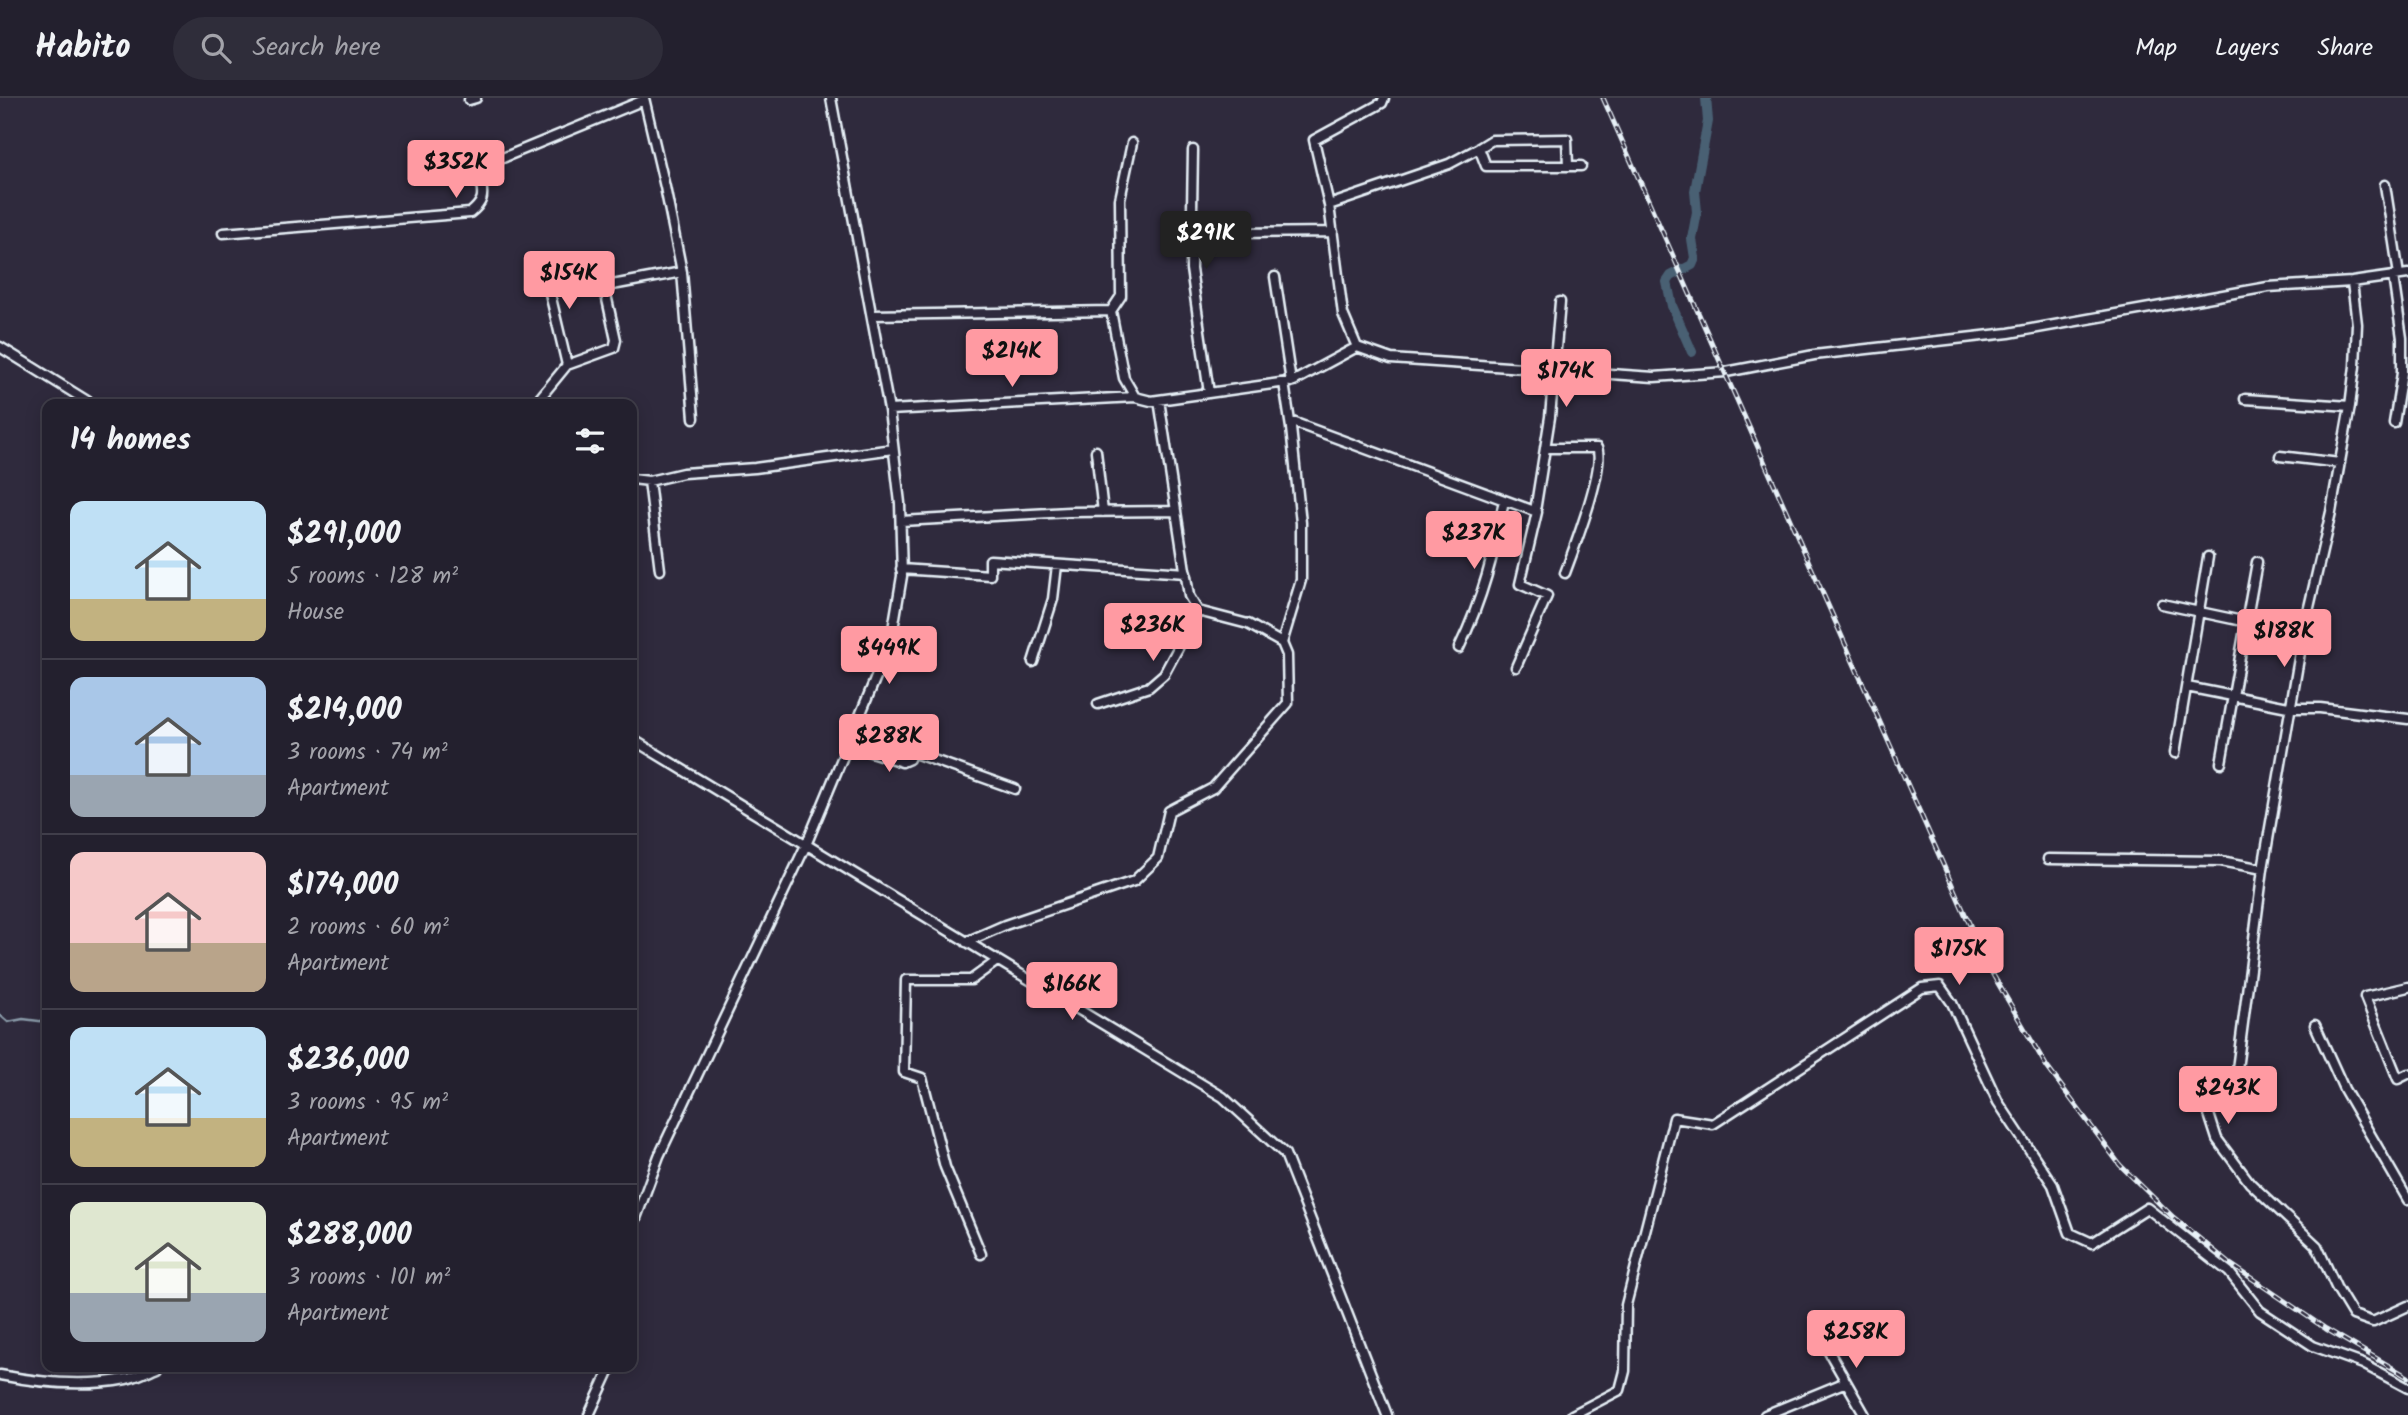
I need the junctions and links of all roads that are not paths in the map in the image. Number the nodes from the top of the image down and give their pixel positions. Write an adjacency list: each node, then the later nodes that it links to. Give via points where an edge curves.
1 (831, 98): 21 (street)
2 (1384, 98): 10 (street, via 1314,140)
3 (644, 99): 12 (street, via 484,166 480,174 484,197 470,213); 15 (street)
4 (1132, 143): 20 (street, via 1120,199 1121,296)
5 (1479, 148): 7 (street, via 1486,166); 7 (street, via 1492,140 1567,139); 10 (street, via 1449,164)
6 (1193, 150): 13 (street)
7 (1569, 166): 8 (street)
8 (1581, 166)
9 (2385, 185): 16 (street)
10 (1329, 205): 11 (street)
11 (1333, 232): 13 (street, via 1237,233 1217,246); 23 (street, via 1343,314)
12 (223, 233)
13 (1191, 250): 27 (street)
14 (543, 264): 24 (street)
15 (682, 272): 24 (street, via 607,286 616,344); 35 (street)
16 (2400, 275): 18 (street); 37 (street, via 2402,373)
17 (1275, 277): 26 (street)
18 (2353, 282): 25 (street, via 2268,287 2009,333 1814,355 1726,372 1654,377); 33 (street, via 2357,324)
19 (1560, 302): 25 (street)
20 (1111, 311): 21 (street); 28 (street, via 1124,378)
21 (872, 315): 34 (street)
22 (0, 347): 29 (street)
23 (1357, 347): 25 (street, via 1391,359); 26 (street)
24 (567, 365): 30 (street)
25 (1554, 370): 38 (street)
26 (1288, 382): 27 (street); 36 (street)
27 (1209, 393): 32 (street)
28 (1135, 397): 32 (street); 34 (street)
29 (84, 399)
30 (539, 399)
31 (2245, 399): 33 (street)
32 (1159, 400): 46 (street)
33 (2350, 406): 42 (street)
34 (889, 410): 39 (street)
35 (694, 418)
36 (1290, 421): 45 (street); 62 (street, via 1301,523 1301,580)
37 (2394, 423)
38 (1545, 448): 47 (street); 56 (street, via 1597,448 1600,453 1585,517)
39 (893, 449): 44 (street, via 683,473); 49 (street)
40 (1096, 451): 48 (street)
41 (2280, 456): 42 (street)
42 (2340, 463): 61 (street)
43 (637, 480): 44 (street)
44 (649, 481): 54 (street)
45 (1504, 500): 47 (street); 63 (street, via 1493,560)
46 (1176, 511): 48 (street); 55 (street)
47 (1535, 511): 65 (street, via 1520,584 1547,596)
48 (1103, 512): 49 (street)
49 (901, 521): 53 (street)
50 (2208, 557): 59 (street)
51 (2258, 562): 60 (street)
52 (1058, 565): 53 (street, via 990,560 990,575); 55 (street); 64 (street, via 1053,599)
53 (901, 569): 71 (street, via 891,642)
54 (660, 570)
55 (1186, 573): 58 (street, via 1189,596)
56 (1565, 573)
57 (2162, 604): 59 (street)
58 (1198, 611): 62 (street, via 1248,624); 68 (street, via 1164,674 1149,687)
59 (2199, 612): 60 (street); 66 (street)
60 (2247, 622): 61 (street); 67 (street)
61 (2304, 629): 69 (street)
62 (1282, 643): 81 (street, via 1287,655 1288,703 1213,788 1169,811 1158,858 1134,881)
63 (1460, 648)
64 (1033, 662)
65 (1516, 667)
66 (2187, 687): 67 (street); 75 (street)
67 (2233, 698): 69 (street); 76 (street)
68 (1098, 705)
69 (2292, 708): 70 (street); 80 (street)
70 (2408, 719)
71 (855, 732): 73 (street); 74 (street)
72 (637, 742): 78 (street)
73 (849, 745): 74 (street, via 902,762 909,759); 78 (street)
74 (911, 751): 77 (street)
75 (2175, 752)
76 (2221, 763)
77 (1015, 789)
78 (806, 845): 81 (street); 87 (street, via 659,1156)
79 (2048, 859): 80 (street, via 2221,861)
80 (2263, 869): 89 (street, via 2237,1069 2206,1105 2217,1139 2250,1183 2317,1246 2353,1315 2373,1322)
81 (966, 942): 82 (street)
82 (998, 961): 88 (street, via 971,980 906,980 904,1072 922,1078 945,1167); 97 (street, via 1223,1097 1285,1154)
83 (2408, 987): 85 (street, via 2365,998 2398,1079)
84 (2315, 1025): 86 (street, via 2344,1089)
85 (2408, 1074)
86 (2408, 1200)
87 (637, 1215)
88 (981, 1254)
89 (2408, 1306)
90 (1821, 1339): 94 (street)
91 (145, 1372): 93 (street, via 93,1383)
92 (609, 1372): 96 (street)
93 (0, 1375)
94 (1846, 1382): 99 (street); 100 (street)
95 (2408, 1388): 98 (street, via 2363,1364 2313,1346 2260,1311 2229,1272 2147,1208 2092,1243 2070,1233 2053,1185 1998,1102 1940,986 1922,988 1713,1124 1674,1118 1626,1304 1625,1371 1620,1390)
96 (589, 1415)
97 (1387, 1415)
98 (1572, 1415)
99 (1765, 1415)
100 (1865, 1415)

